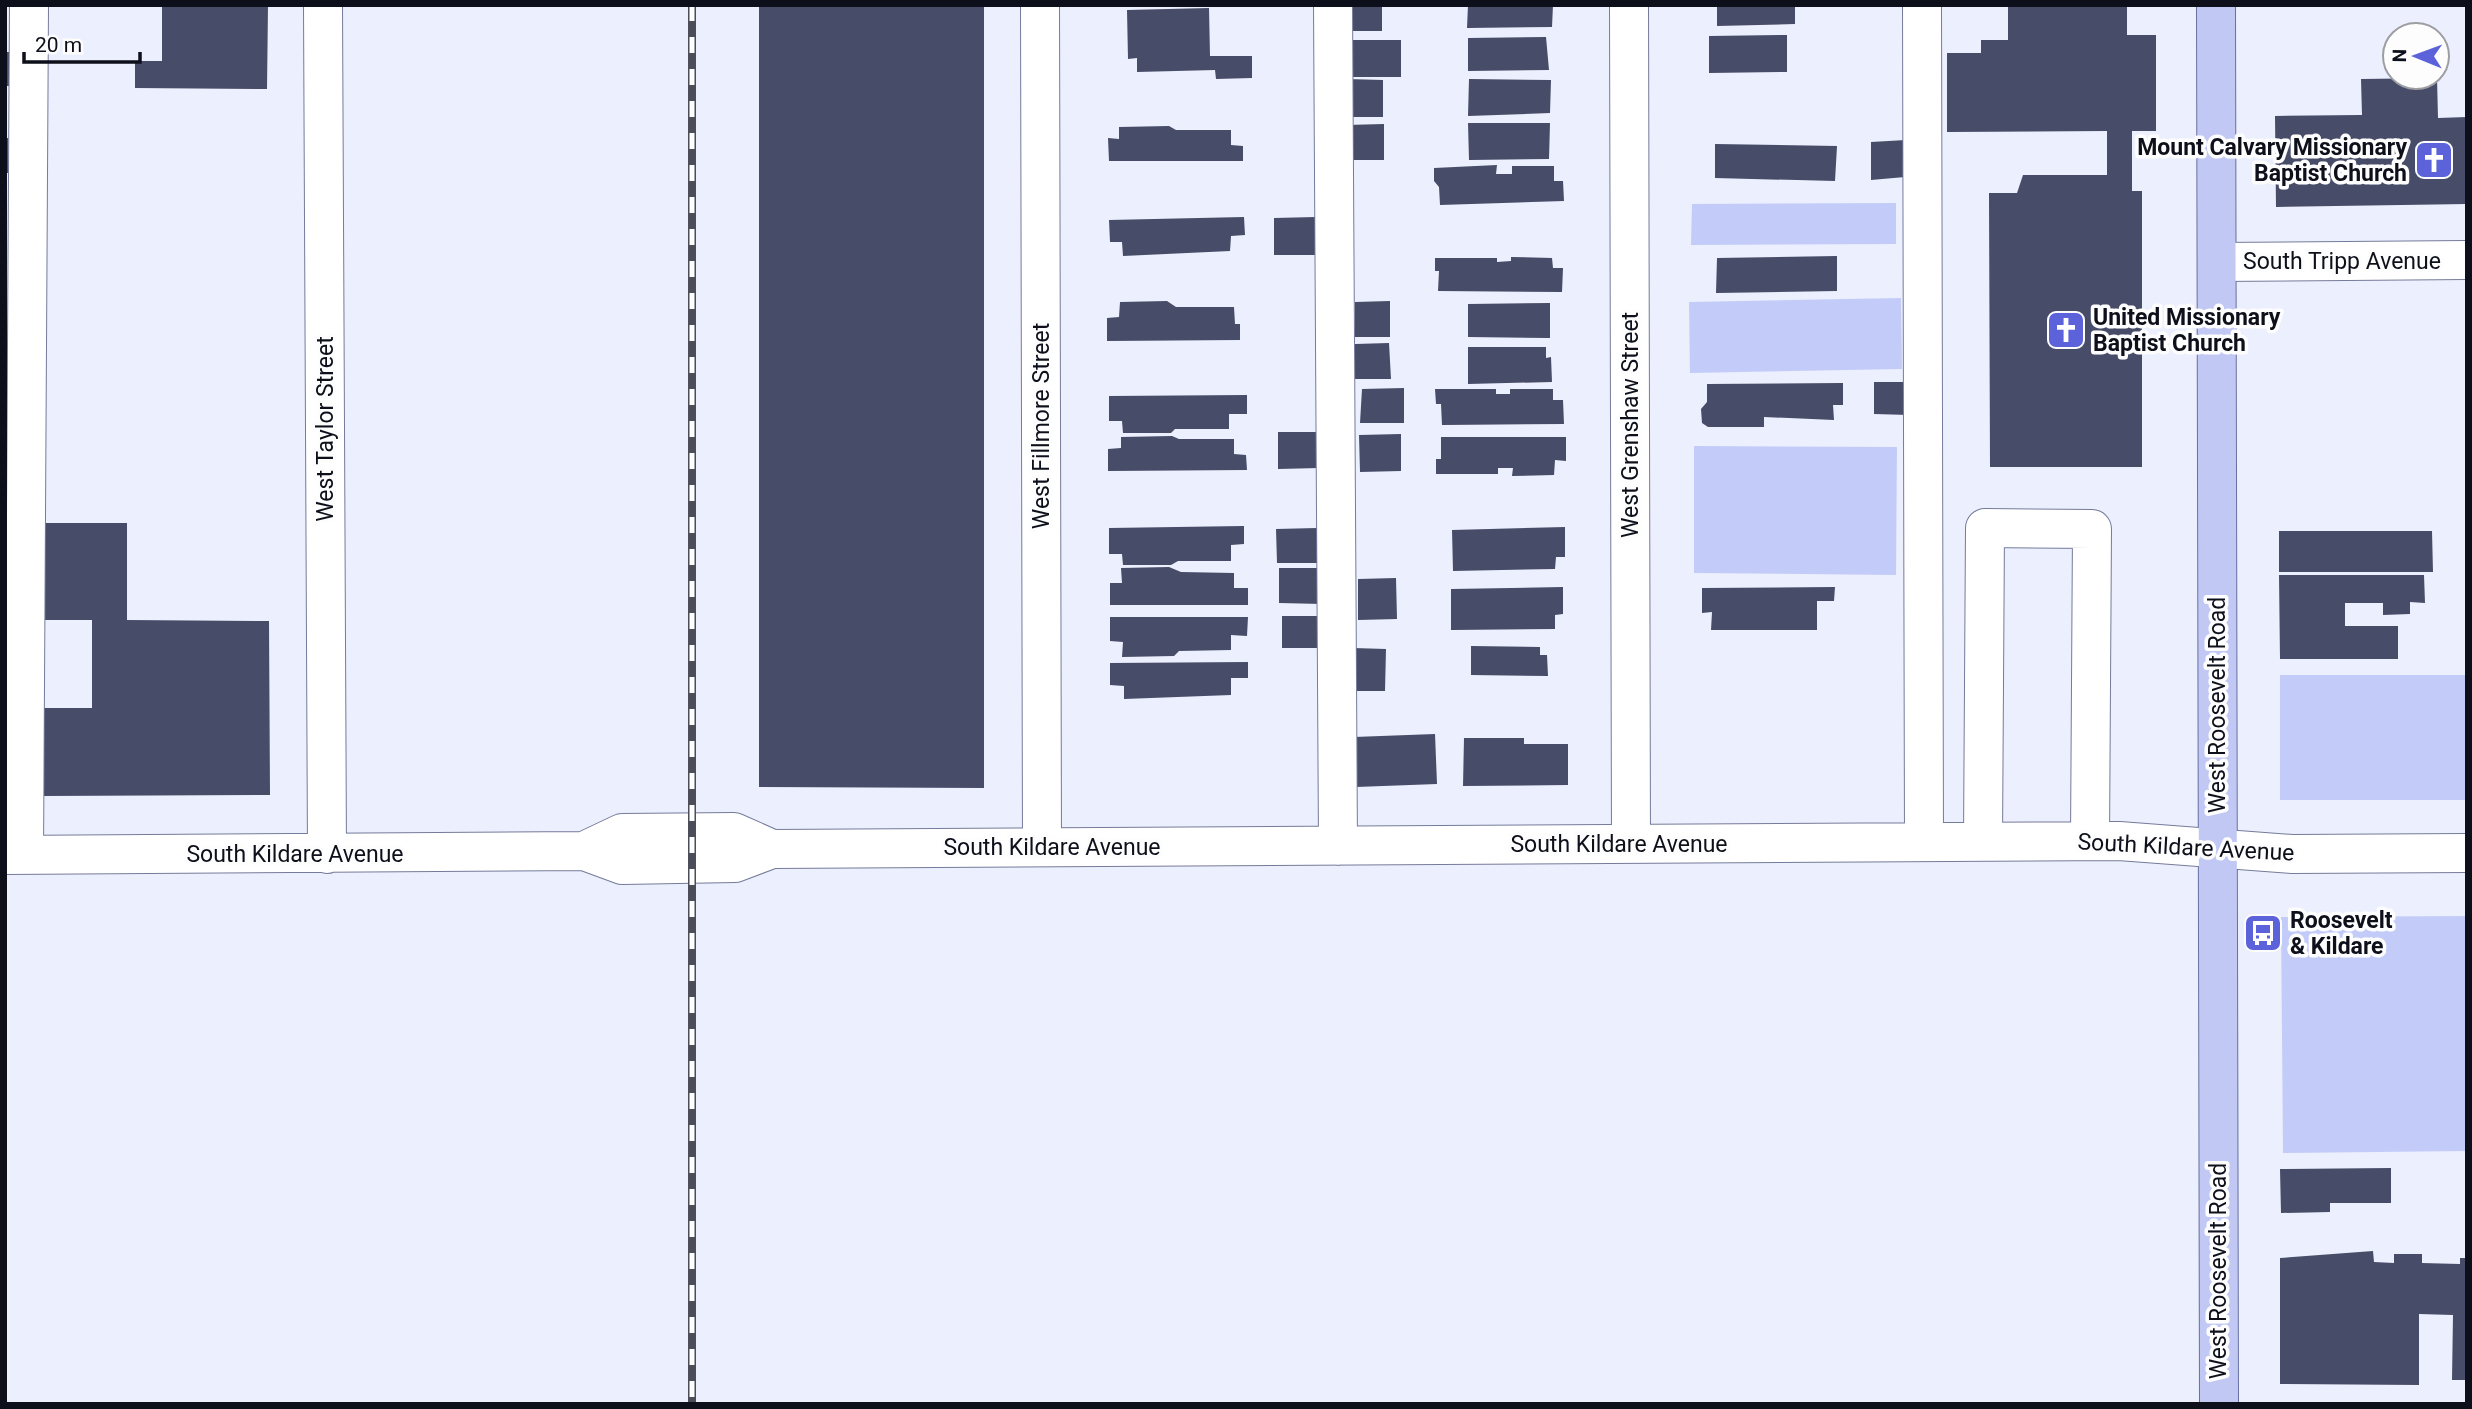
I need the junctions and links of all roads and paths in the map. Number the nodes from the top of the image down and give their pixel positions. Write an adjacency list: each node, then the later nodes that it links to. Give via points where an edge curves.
1 (29, 5): 19 (street)
2 (323, 5): 18 (street, West Taylor Street)
3 (1040, 5): 15 (street, West Fillmore Street)
4 (1333, 5): 14 (street)
5 (1629, 5): 13 (street, West Grenshaw Street)
6 (1922, 5): 10 (street)
7 (2216, 5): 9 (main road, West Roosevelt Road)
8 (2467, 260): 9 (street, South Tripp Avenue)
9 (2217, 262): 16 (main road, West Roosevelt Road)
10 (1924, 841): 11 (street, South Kildare Avenue); 13 (street, South Kildare Avenue)
11 (1983, 841): 12 (street, South Kildare Avenue); 12 (street, via 1986,528 1999,528 2092,529)
12 (2090, 841): 16 (street, South Kildare Avenue)
13 (1631, 844): 14 (street, South Kildare Avenue)
14 (1338, 846): 15 (street, South Kildare Avenue)
15 (1042, 847): 18 (street, South Kildare Avenue, via 772,849 735,863 622,865 584,851)
16 (2218, 848): 17 (street, South Kildare Avenue, via 2292,854); 20 (main road, West Roosevelt Road)
17 (2467, 853)
18 (327, 854): 19 (street, South Kildare Avenue)
19 (15, 855)
20 (2219, 1404)

